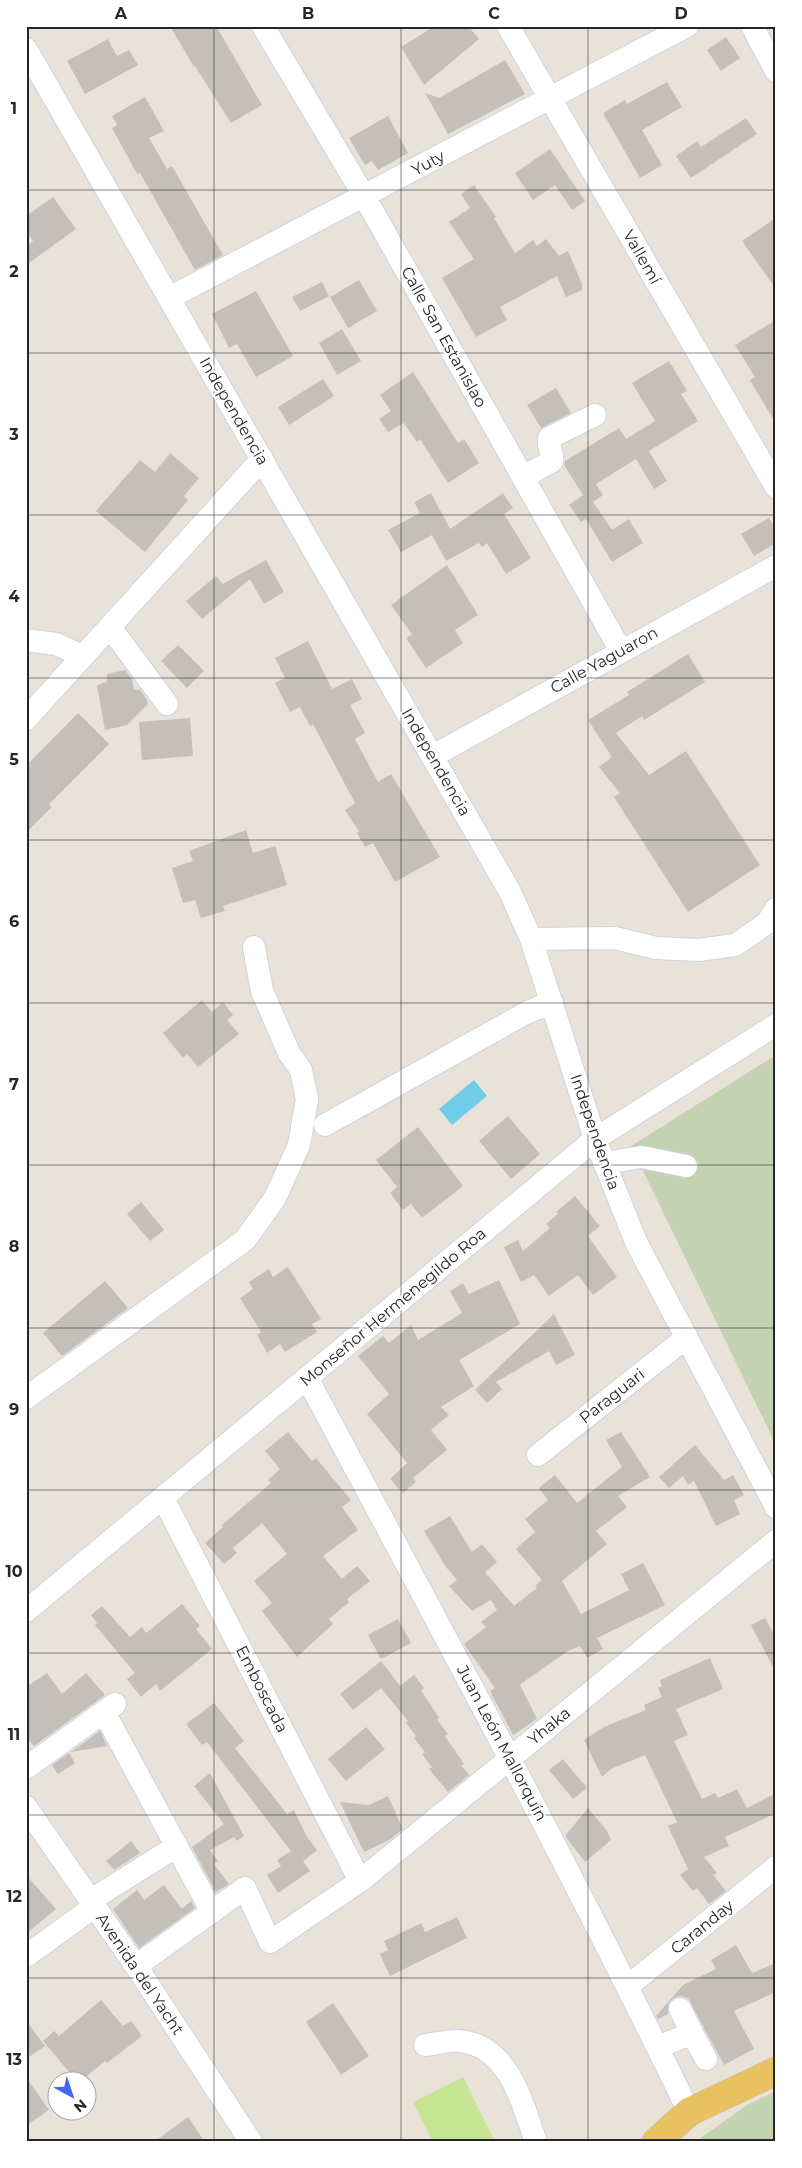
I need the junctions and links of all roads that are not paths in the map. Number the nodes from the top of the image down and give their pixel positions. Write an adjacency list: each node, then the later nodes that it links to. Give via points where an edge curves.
1 (263, 26): 8 (street, Calle San Estanislao)
2 (508, 26): 7 (street, Vallemí)
3 (687, 26): 7 (street, Yuty)
4 (752, 26): 6 (street)
5 (28, 54): 9 (street, Independencia)
6 (776, 71)
7 (550, 100): 8 (street, Yuty); 13 (street, Vallemí)
8 (364, 196): 9 (street, Yuty); 12 (street, Calle San Estanislao)
9 (168, 298): 11 (street, Independencia)
10 (595, 415): 12 (street, via 549,438 552,461)
11 (262, 459): 15 (street); 21 (street, Independencia)
12 (522, 476): 17 (street, Calle San Estanislao)
13 (776, 487)
14 (776, 566): 17 (street, Calle Yaguaron)
15 (110, 627): 18 (street); 19 (street)
16 (26, 640): 18 (street, via 56,644)
17 (620, 650): 21 (street, Calle Yaguaron)
18 (83, 656): 20 (street)
19 (167, 704)
20 (26, 719)
21 (433, 756): 23 (street, Independencia, via 510,892)
22 (776, 909): 23 (street, via 767,923 735,945 700,950 656,948 615,938)
23 (531, 939): 25 (street, Independencia)
24 (254, 948): 33 (street, via 262,991 289,1053 301,1070 307,1099 297,1150 275,1198 245,1240)
25 (552, 1002): 27 (street, via 526,1013); 28 (street, Independencia)
26 (776, 1025): 28 (street, Monseñor Hermenegildo Roa)
27 (325, 1124)
28 (595, 1139): 29 (street, Independencia); 32 (street, Monseñor Hermenegildo Roa)
29 (604, 1163): 30 (street, via 642,1157); 31 (street, Independencia, via 636,1242)
30 (686, 1166)
31 (686, 1338): 34 (street, Paraguari); 36 (street, Independencia)
32 (307, 1378): 35 (street, Monseñor Hermenegildo Roa); 39 (street, Juan León Mallorquín)
33 (26, 1398)
34 (538, 1455)
35 (163, 1498): 38 (street, Monseñor Hermenegildo Roa); 44 (street, Emboscada)
36 (776, 1508)
37 (776, 1541): 39 (street, Yhaka)
38 (26, 1611)
39 (510, 1757): 44 (street, Yhaka); 49 (street, Juan León Mallorquín)
40 (26, 1768): 42 (street, via 110,1708)
41 (26, 1807): 45 (street, Avenida del Yacht)
42 (176, 1846): 45 (street); 46 (street)
43 (776, 1868): 49 (street, Caranday)
44 (360, 1881): 46 (street, Yhaka, via 270,1942 245,1888)
45 (93, 1903): 47 (street); 48 (street, Avenida del Yacht)
46 (212, 1912): 48 (street)
47 (26, 1956)
48 (136, 1966): 57 (street, Avenida del Yacht)
49 (628, 1986): 53 (street, Juan León Mallorquín)
50 (680, 2009): 51 (street)
51 (692, 2033): 53 (street); 54 (street)
52 (425, 2045): 58 (street, via 460,2041 492,2051 511,2077)
53 (658, 2047): 56 (street, Juan León Mallorquín)
54 (706, 2059)
55 (776, 2071): 56 (main road)
56 (689, 2112): 59 (main road)
57 (251, 2142)
58 (536, 2142)
59 (656, 2142)

